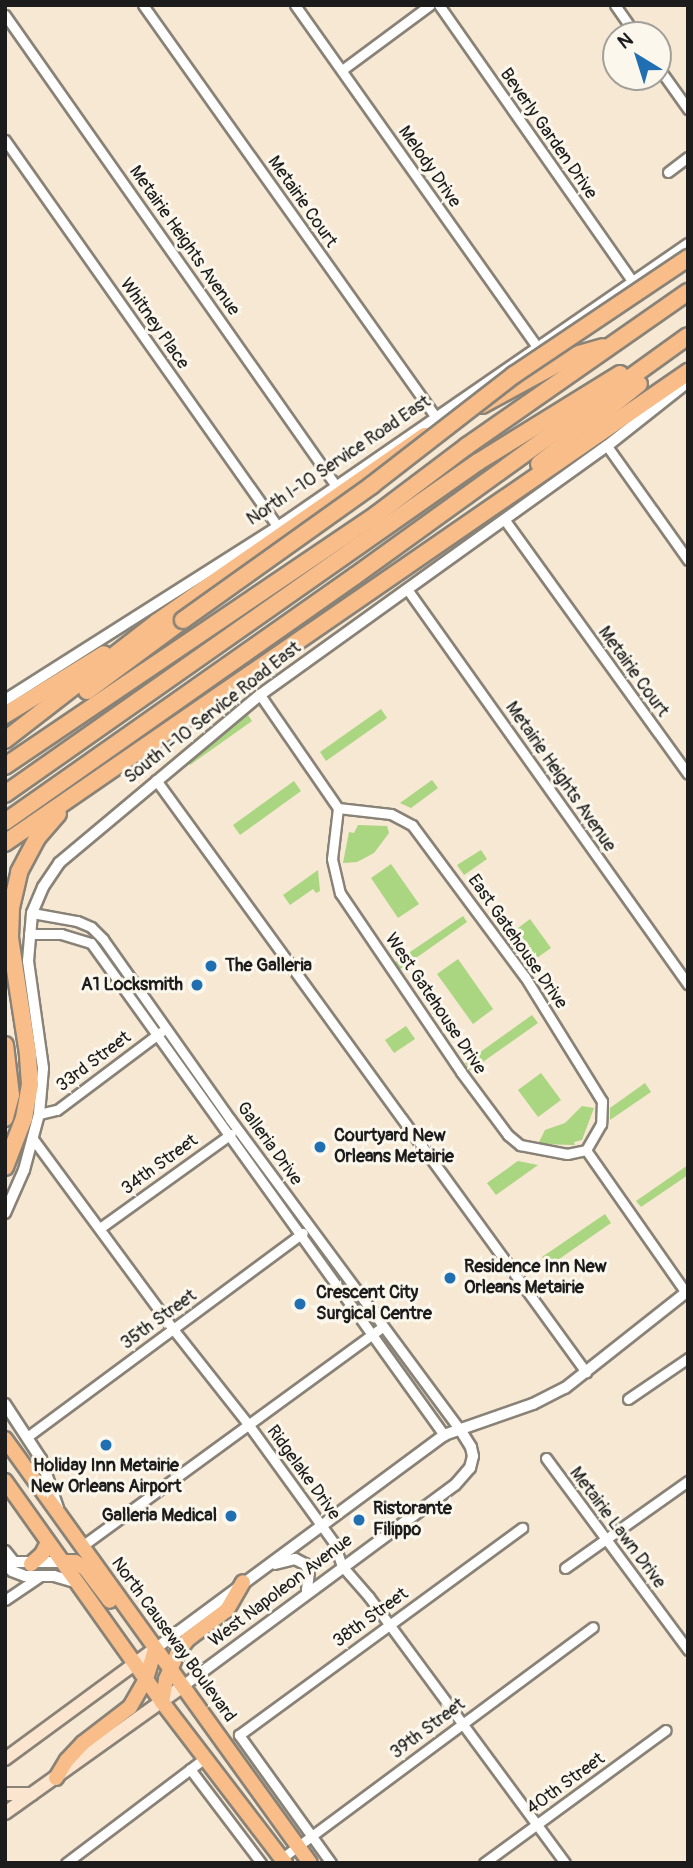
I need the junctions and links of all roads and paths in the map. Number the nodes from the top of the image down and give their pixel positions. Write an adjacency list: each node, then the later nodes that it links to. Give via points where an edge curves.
1 (144, 5): 23 (street, Metairie Court)
2 (295, 5): 8 (street, Melody Drive)
3 (430, 5): 8 (street)
4 (439, 5): 16 (street, Beverly Garden Drive)
5 (615, 5): 7 (street)
6 (5, 15): 25 (street, Metairie Heights Avenue)
7 (626, 21)
8 (342, 69): 20 (street, Melody Drive)
9 (672, 87): 10 (street)
10 (688, 109)
11 (5, 140): 27 (street, Whitney Place)
12 (688, 158): 13 (street)
13 (668, 172)
14 (688, 244): 16 (street, North I-10 Service Road East)
15 (688, 258): 36 (highway, bridge, via 514,375 372,485)
16 (632, 281): 20 (street, North I-10 Service Road East)
17 (688, 292): 19 (highway)
18 (688, 337): 28 (highway, via 607,412); 41 (highway, via 478,462); 43 (highway)
19 (614, 344): 31 (highway, via 572,356 416,442); 37 (highway, via 309,561)
20 (537, 346): 23 (street, North I-10 Service Road East)
21 (688, 372): 28 (highway)
22 (688, 382): 24 (street, South I-10 Service Road East)
23 (435, 416): 25 (street, North I-10 Service Road East)
24 (607, 446): 26 (street, South I-10 Service Road East); 29 (street)
25 (336, 486): 27 (street, North I-10 Service Road East)
26 (504, 519): 30 (street, South I-10 Service Road East); 38 (street, Metairie Court)
27 (278, 527): 33 (street, North I-10 Service Road East)
28 (427, 552): 40 (highway)
29 (688, 560)
30 (407, 589): 32 (street, South I-10 Service Road East); 47 (street, Metairie Heights Avenue)
31 (157, 622): 34 (highway); 35 (highway)
32 (260, 695): 39 (street, South I-10 Service Road East); 42 (street)
33 (5, 700)
34 (5, 715)
35 (5, 740)
36 (5, 753)
37 (5, 766)
38 (688, 775)
39 (156, 780): 45 (street, South I-10 Service Road East, via 59,863); 67 (street)
40 (89, 787): 44 (highway); 57 (highway, via 37,838 19,872 11,908 10,938 30,1085 24,1118)
41 (5, 794)
42 (338, 808): 56 (street, West Gatehouse Drive, via 332,859 340,894 461,1072 520,1145 567,1154); 56 (street, East Gatehouse Drive, via 391,814 412,825 517,966 602,1101 601,1124)
43 (5, 822)
44 (5, 843)
45 (32, 913): 46 (street, South I-10 Service Road East); 48 (street, Galleria Drive, via 91,927)
46 (30, 934): 49 (street, Galleria Drive, via 61,934 91,943); 51 (street, South I-10 Service Road East, via 28,961 43,1068)
47 (688, 984)
48 (166, 1030): 49 (street, 33rd Street); 53 (street, Galleria Drive)
49 (156, 1036): 51 (street, 33rd Street, via 57,1110); 54 (street, Galleria Drive)
50 (5, 1045): 52 (highway, via 11,1095)
51 (39, 1114): 55 (street, South I-10 Service Road East)
52 (5, 1118)
53 (238, 1129): 54 (street, 34th Street); 60 (street, Galleria Drive)
54 (228, 1135): 59 (street, 34th Street); 61 (street, Galleria Drive)
55 (33, 1139): 58 (street, South I-10 Service Road East); 59 (street, Ridgelake Drive)
56 (586, 1150): 62 (street)
57 (5, 1167)
58 (5, 1213)
59 (100, 1228): 64 (street, Ridgelake Drive)
60 (310, 1228): 61 (street, 35th Street); 63 (street, Galleria Drive)
61 (300, 1236): 64 (street, 35th Street); 65 (street, Galleria Drive)
62 (687, 1292): 67 (street, West Napoleon Avenue)
63 (382, 1327): 65 (street); 71 (street, Galleria Drive)
64 (173, 1329): 70 (street, Ridgelake Drive); 73 (street, 35th Street)
65 (370, 1335): 70 (street); 72 (street, Galleria Drive)
66 (688, 1358): 68 (street)
67 (586, 1372): 71 (street, West Napoleon Avenue, via 533,1404)
68 (628, 1399)
69 (5, 1404): 73 (street)
70 (248, 1424): 80 (street, Ridgelake Drive); 84 (street)
71 (459, 1428): 72 (street, West Napoleon Avenue); 88 (street, West Napoleon Avenue, via 471,1447 470,1468 455,1485)
72 (444, 1435): 80 (street, West Napoleon Avenue)
73 (27, 1437): 79 (street, via 41,1459)
74 (5, 1439): 79 (highway, North Causeway Boulevard)
75 (546, 1458): 83 (street, Metairie Lawn Drive)
76 (5, 1481): 82 (highway)
77 (685, 1483): 78 (street); 83 (street)
78 (688, 1494)
79 (63, 1520): 84 (highway, North Causeway Boulevard)
80 (322, 1526): 88 (street, Ridgelake Drive, via 340,1554); 91 (street, West Napoleon Avenue)
81 (523, 1528): 97 (street, 38th Street)
82 (45, 1538): 84 (highway); 86 (highway); 90 (highway)
83 (605, 1539): 89 (street); 100 (street, Metairie Lawn Drive)
84 (82, 1546): 96 (highway, North Causeway Boulevard)
85 (5, 1550): 90 (street, via 14,1562)
86 (64, 1562): 90 (street); 93 (highway); 96 (highway, via 85,1568 118,1612)
87 (5, 1564): 90 (street, via 12,1572)
88 (342, 1566): 94 (street, West Napoleon Avenue); 97 (street, Ridgelake Drive)
89 (565, 1568)
90 (35, 1571): 93 (street); 95 (street)
91 (258, 1572): 92 (street, West Napoleon Avenue); 94 (street, via 295,1559 309,1571)
92 (243, 1582): 99 (street, West Napoleon Avenue); 102 (highway, via 227,1610 187,1640)
93 (79, 1583): 101 (highway)
94 (307, 1591): 104 (street, West Napoleon Avenue)
95 (5, 1600)
96 (138, 1624): 99 (highway, North Causeway Boulevard)
97 (389, 1624): 107 (street, Ridgelake Drive); 109 (street, 38th Street)
98 (593, 1627): 107 (street, 39th Street)
99 (155, 1649): 101 (main road, West Napoleon Avenue); 102 (highway, North Causeway Boulevard); 103 (highway)
100 (688, 1650)
101 (135, 1665): 103 (highway); 106 (main road, West Napoleon Avenue)
102 (170, 1668): 104 (highway, North Causeway Boulevard); 105 (highway)
103 (146, 1679): 105 (highway); 114 (highway, via 130,1707 83,1743)
104 (183, 1685): 105 (main road, West Napoleon Avenue); 120 (highway, North Causeway Boulevard)
105 (162, 1702): 110 (highway); 114 (main road, West Napoleon Avenue)
106 (73, 1710): 111 (main road, West Napoleon Avenue); 112 (main road, via 67,1722)
107 (463, 1723): 118 (street, Ridgelake Drive); 119 (street, 39th Street)
108 (666, 1730): 118 (street, 40th Street)
109 (239, 1735): 119 (street, North Causeway Boulevard)
110 (205, 1758): 113 (street); 121 (highway)
111 (5, 1759)
112 (5, 1767)
113 (190, 1769): 122 (street); 123 (street)
114 (56, 1778): 116 (main road, West Napoleon Avenue)
115 (5, 1794): 116 (main road)
116 (33, 1794): 117 (main road, West Napoleon Avenue)
117 (5, 1813)
118 (537, 1824): 126 (street, 40th Street); 127 (street, Ridgelake Drive)
119 (311, 1836): 120 (street, 39th Street); 125 (street, North Causeway Boulevard)
120 (298, 1846): 121 (street, 39th Street); 124 (highway, North Causeway Boulevard)
121 (283, 1860)
122 (66, 1863)
123 (261, 1863)
124 (310, 1863)
125 (331, 1863)
126 (484, 1863)
127 (565, 1863)

